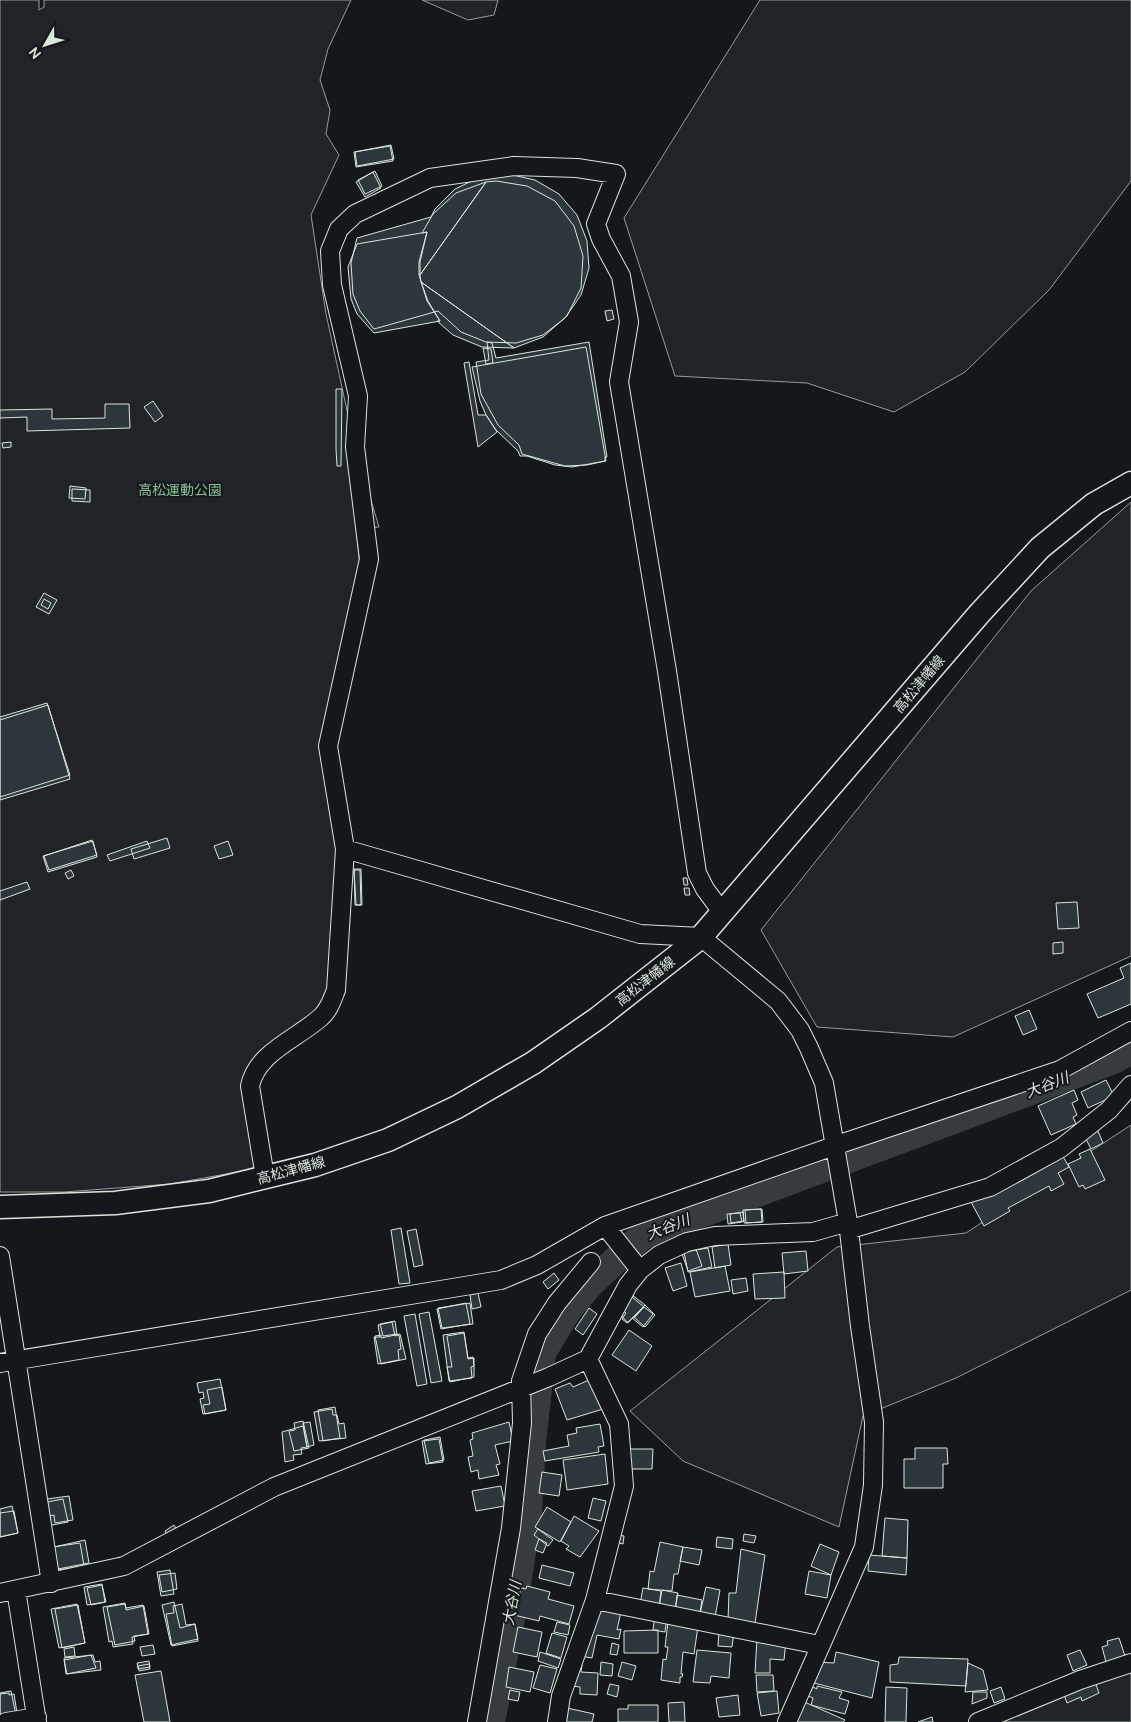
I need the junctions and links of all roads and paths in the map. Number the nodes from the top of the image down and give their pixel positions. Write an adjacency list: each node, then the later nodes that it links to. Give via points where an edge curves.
1 (1131, 483): 3 (main road, 高松津幡線, via 1094,504 1040,548 979,614)
2 (346, 849): 3 (street, via 328,746 368,559 354,448 358,396 332,285 330,250 339,229 355,214 430,178 514,166 577,168 616,174 596,224 621,276 629,322 619,382 697,873); 4 (street, via 640,934); 8 (street, via 336,990 331,1005 322,1017 261,1062 252,1075 250,1086)
3 (722, 912): 4 (main road, 高松津幡線)
4 (701, 937): 7 (street, via 778,1001 800,1030 824,1083); 8 (main road, 高松津幡線, via 598,1018 516,1074 457,1107 388,1140 315,1165)
5 (1131, 1031): 7 (street, via 1060,1070)
6 (1131, 1085): 10 (street, via 1109,1110 1061,1148 990,1187)
7 (834, 1147): 10 (street); 11 (street)
8 (266, 1177): 9 (main road, 高松津幡線, via 209,1191 115,1203)
9 (0, 1207)
10 (848, 1226): 14 (street, via 814,1232 716,1236 687,1242); 21 (street, via 874,1422 873,1484 864,1547)
11 (608, 1229): 14 (street); 16 (street, via 500,1280)
12 (0, 1256): 16 (street)
13 (591, 1262): 17 (street, via 557,1303 537,1334 521,1381)
14 (636, 1264): 15 (street)
15 (588, 1358): 17 (street); 20 (street, via 619,1424 624,1486)
16 (9, 1362): 18 (street)
17 (524, 1387): 18 (street, via 274,1487 124,1566); 25 (street, via 511,1528)
18 (51, 1583): 19 (street)
19 (8, 1591): 23 (street)
20 (595, 1600): 21 (street); 26 (street, via 561,1696)
21 (819, 1645): 27 (street)
22 (1131, 1663): 28 (street)
23 (37, 1719): 24 (street)
24 (6, 1722)
25 (477, 1722)
26 (557, 1722)
27 (787, 1722)
28 (978, 1722)

